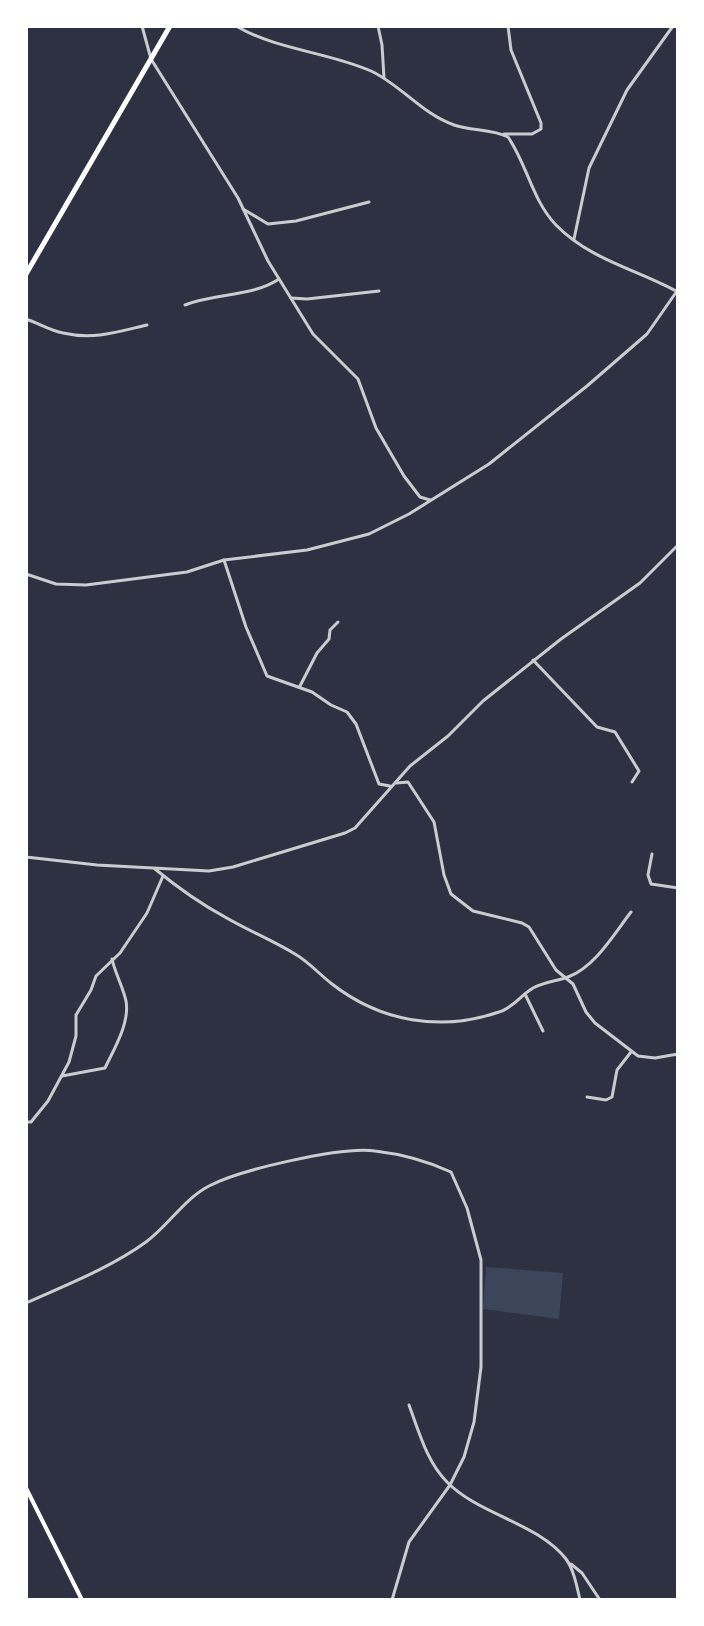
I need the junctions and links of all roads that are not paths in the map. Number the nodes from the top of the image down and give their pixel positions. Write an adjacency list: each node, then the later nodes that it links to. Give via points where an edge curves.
1 (142, 26): 7 (street)
2 (170, 26): 7 (main road)
3 (236, 26): 8 (street)
4 (378, 26): 8 (street)
5 (508, 26): 9 (street, via 511,50 541,129)
6 (673, 26): 12 (street, via 627,90 589,168)
7 (151, 59): 11 (street); 13 (main road)
8 (385, 79): 9 (street, via 452,125)
9 (504, 134): 12 (street, via 555,225)
10 (369, 202): 11 (street, via 268,224)
11 (243, 209): 14 (street)
12 (574, 239): 16 (street, via 608,263)
13 (26, 274)
14 (279, 279): 17 (street); 18 (street, via 252,291)
15 (379, 291): 17 (street)
16 (677, 291): 21 (street, via 647,334 587,386 489,464)
17 (291, 298): 21 (street, via 313,334 358,379 385,445 415,492)
18 (185, 305)
19 (26, 319): 20 (street, via 80,335 113,335)
20 (147, 325)
21 (430, 500): 23 (street, via 383,528 342,543)
22 (678, 545): 26 (street, via 640,583)
23 (224, 560): 24 (street, via 187,572 86,585 56,584); 27 (street, via 264,671 273,680)
24 (26, 574)
25 (338, 622): 27 (street)
26 (533, 660): 28 (street, via 597,727 615,732 639,771); 29 (street)
27 (299, 688): 29 (street, via 351,716 379,784)
28 (632, 782)
29 (392, 785): 32 (street, via 355,828 330,839 209,871); 37 (street, via 408,782 434,822 451,894 473,911 529,927)
30 (652, 854): 34 (street, via 651,884)
31 (26, 857): 32 (street)
32 (155, 869): 33 (street)
33 (163, 876): 36 (street, via 147,913); 38 (street, via 221,916 294,953 351,996 399,1020 469,1019 499,1012)
34 (678, 888)
35 (631, 912): 37 (street, via 582,969)
36 (112, 959): 42 (street, via 96,976 76,1015 76,1036); 42 (street, via 126,1002 116,1046 105,1068)
37 (566, 978): 38 (street); 40 (street, via 590,1018)
38 (525, 994): 39 (street)
39 (543, 1031)
40 (631, 1052): 41 (street, via 647,1058); 43 (street, via 617,1070 612,1097)
41 (678, 1054)
42 (62, 1076): 44 (street, via 48,1101)
43 (587, 1097)
44 (26, 1122)
45 (26, 1303): 47 (street, via 137,1248 192,1198 225,1179 373,1150 435,1165 456,1180 481,1260 481,1367 474,1422)
46 (409, 1405): 47 (street, via 425,1449)
47 (450, 1485): 49 (street, via 532,1533); 51 (street, via 409,1542)
48 (26, 1488): 50 (main road)
49 (568, 1562): 52 (street); 53 (street)
50 (82, 1600)
51 (392, 1600)
52 (580, 1600)
53 (600, 1600)

